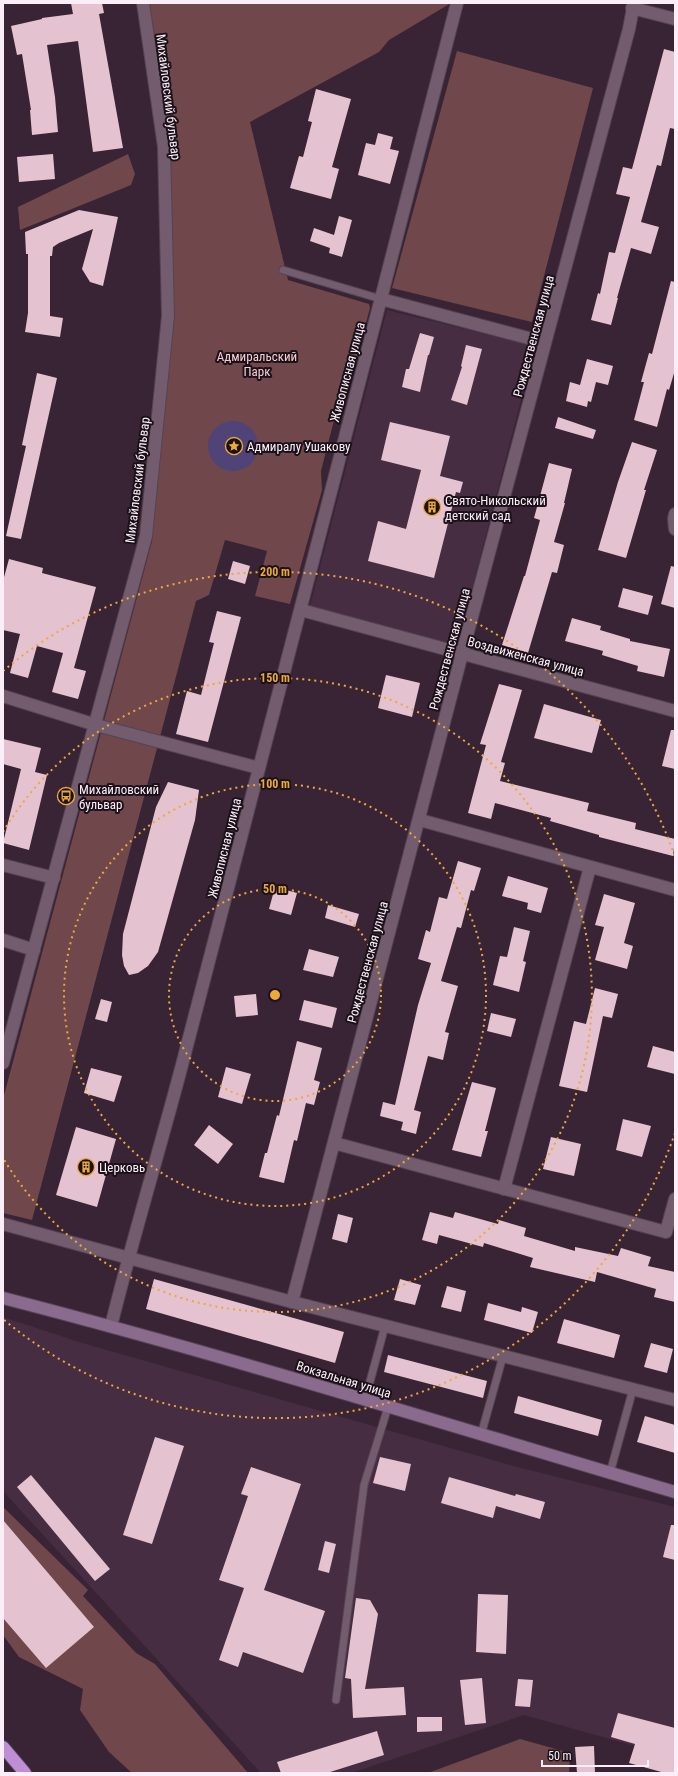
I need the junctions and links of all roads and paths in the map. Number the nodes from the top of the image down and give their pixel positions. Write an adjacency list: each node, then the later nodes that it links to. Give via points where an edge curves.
1 (143, 3): 14 (street, Михайловский бульвар, via 164,146 168,316 146,536)
2 (457, 3): 6 (street, Живописная улица)
3 (633, 6): 4 (street); 11 (street, Рождественская улица, via 545,348)
4 (675, 19)
5 (283, 270): 6 (lane)
6 (381, 299): 7 (street); 10 (street, Живописная улица)
7 (532, 339)
8 (675, 514): 9 (street)
9 (675, 529)
10 (301, 610): 11 (street, Воздвиженская улица); 15 (street, Живописная улица)
11 (462, 654): 13 (street, Воздвиженская улица); 16 (street, Рождественская улица)
12 (3, 696): 14 (street)
13 (675, 711)
14 (96, 725): 15 (street); 19 (street, Михайловский бульвар)
15 (259, 768): 28 (street, Живописная улица, via 164,1137)
16 (420, 820): 18 (street); 24 (street, Рождественская улица)
17 (3, 865): 19 (street)
18 (590, 867): 20 (street); 25 (street)
19 (54, 878): 22 (street, Михайловский бульвар)
20 (675, 890)
21 (3, 940): 22 (street)
22 (34, 950): 23 (street, Михайловский бульвар)
23 (3, 1063)
24 (334, 1143): 25 (street); 30 (street, Рождественская улица)
25 (504, 1189): 26 (street, via 666,1232)
26 (675, 1198)
27 (3, 1224): 28 (street)
28 (128, 1258): 30 (street); 31 (street, Живописная улица)
29 (3, 1298): 31 (main road, Вокзальная улица)
30 (292, 1302): 32 (street)
31 (111, 1326): 35 (main road, Вокзальная улица)
32 (385, 1326): 33 (street); 35 (lane)
33 (503, 1356): 34 (street); 38 (lane)
34 (633, 1389): 36 (street); 39 (lane)
35 (365, 1400): 37 (main road, Вокзальная улица)
36 (675, 1400)
37 (388, 1407): 38 (main road, Вокзальная улица); 41 (lane, via 364,1485)
38 (481, 1435): 39 (main road, Вокзальная улица)
39 (610, 1473): 40 (main road, Вокзальная улица)
40 (675, 1492)
41 (336, 1700)
42 (3, 1747): 43 (highway)
43 (25, 1773)

